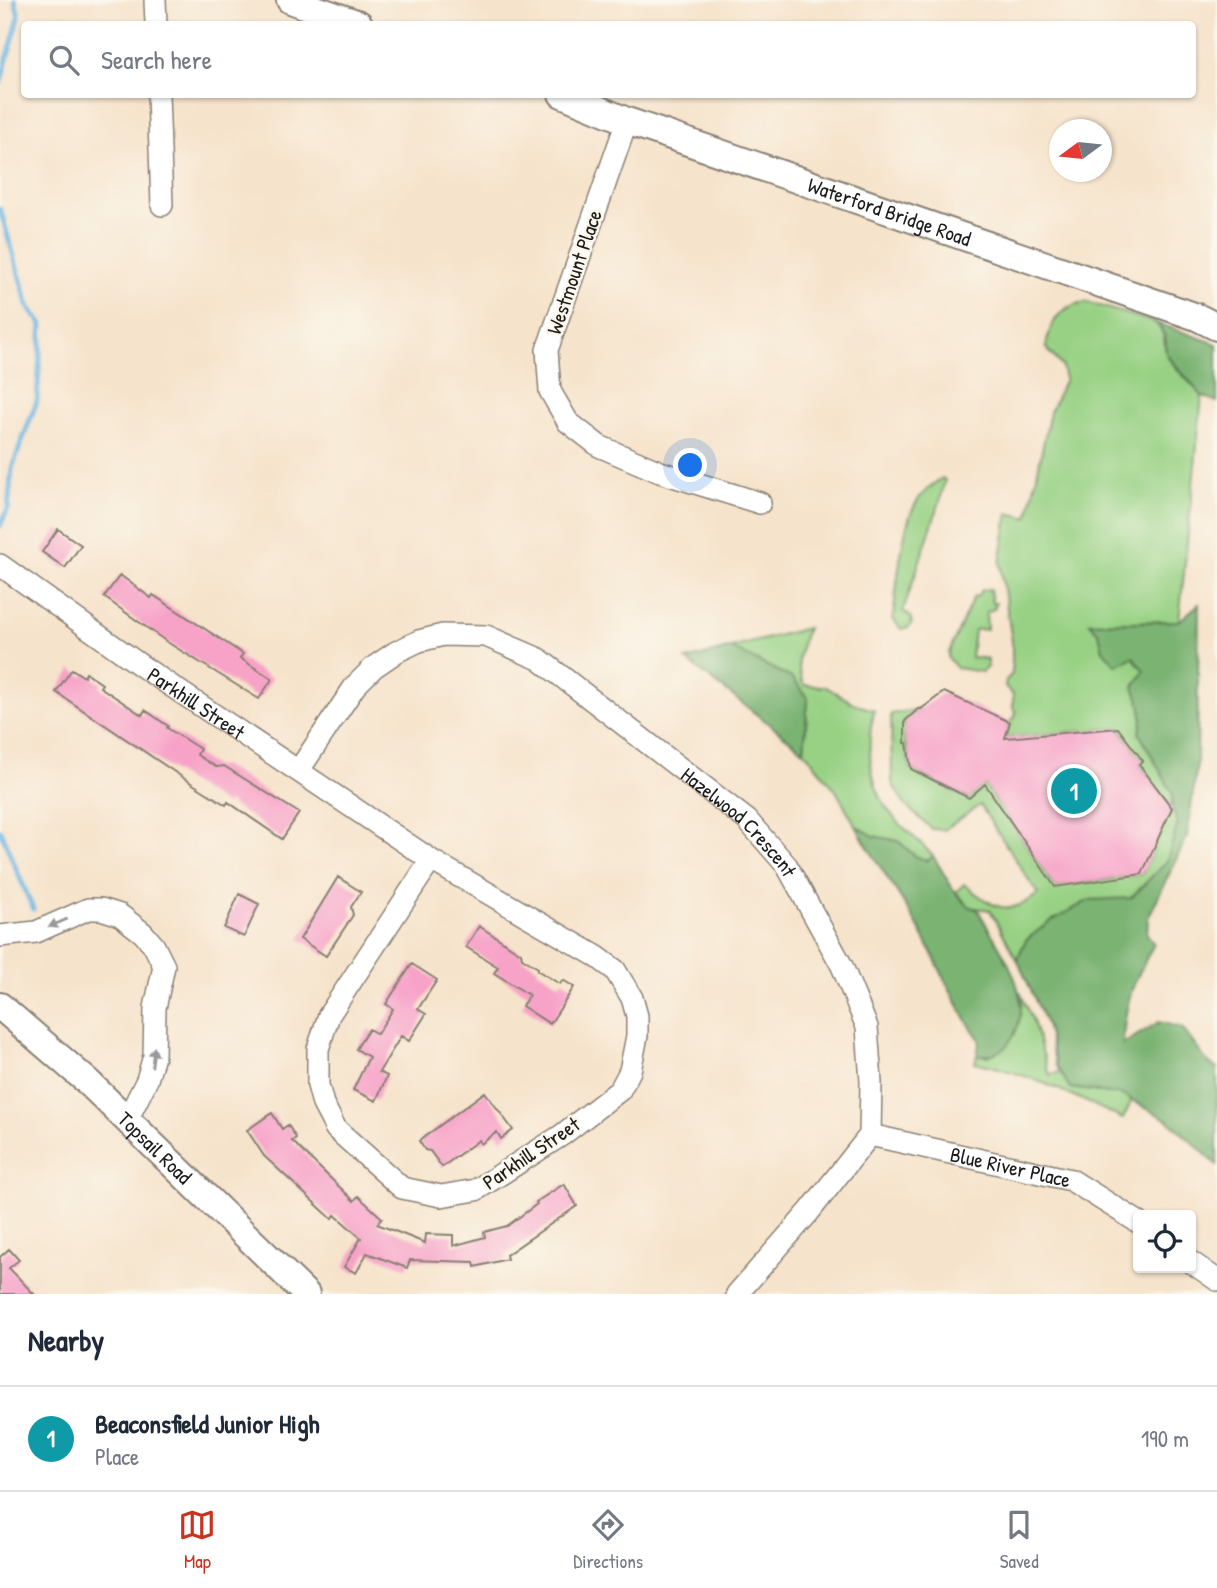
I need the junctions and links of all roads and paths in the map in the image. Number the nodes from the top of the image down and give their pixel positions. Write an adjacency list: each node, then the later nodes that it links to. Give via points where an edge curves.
1 (155, 0): 3 (street)
2 (307, 3): 4 (main road)
3 (156, 21)
4 (352, 21)
5 (158, 98): 8 (street)
6 (571, 98): 7 (main road, Waterford Bridge Road)
7 (626, 121): 9 (main road, Waterford Bridge Road); 10 (street, Westmount Place, via 547,350 550,391 568,422 599,446 660,472)
8 (162, 205)
9 (1217, 327)
10 (760, 503)
11 (6, 569): 12 (street, Parkhill Street, via 143,667)
12 (299, 769): 13 (street, Parkhill Street); 17 (street, Hazelwood Crescent, via 355,686 374,667 419,641 443,635 486,636 539,659 747,820 787,866 842,966 867,1027)
13 (431, 860): 13 (street, Parkhill Street, via 615,970 638,1016 630,1071 620,1090 562,1135 476,1190 441,1196 402,1188 336,1129 323,1104 317,1067 321,1034 329,1016)
14 (0, 936): 16 (street, one-way to 14, via 154,1056 155,1008 164,966 154,946 120,915 101,909 88,909 36,932)
15 (0, 1006): 16 (main road, Topsail Road)
16 (127, 1120): 21 (main road, Topsail Road)
17 (870, 1135): 18 (street, Blue River Place, via 1072,1180); 22 (street)
18 (1133, 1219)
19 (1196, 1265): 20 (street)
20 (1217, 1280)
21 (306, 1294)
22 (737, 1294)

